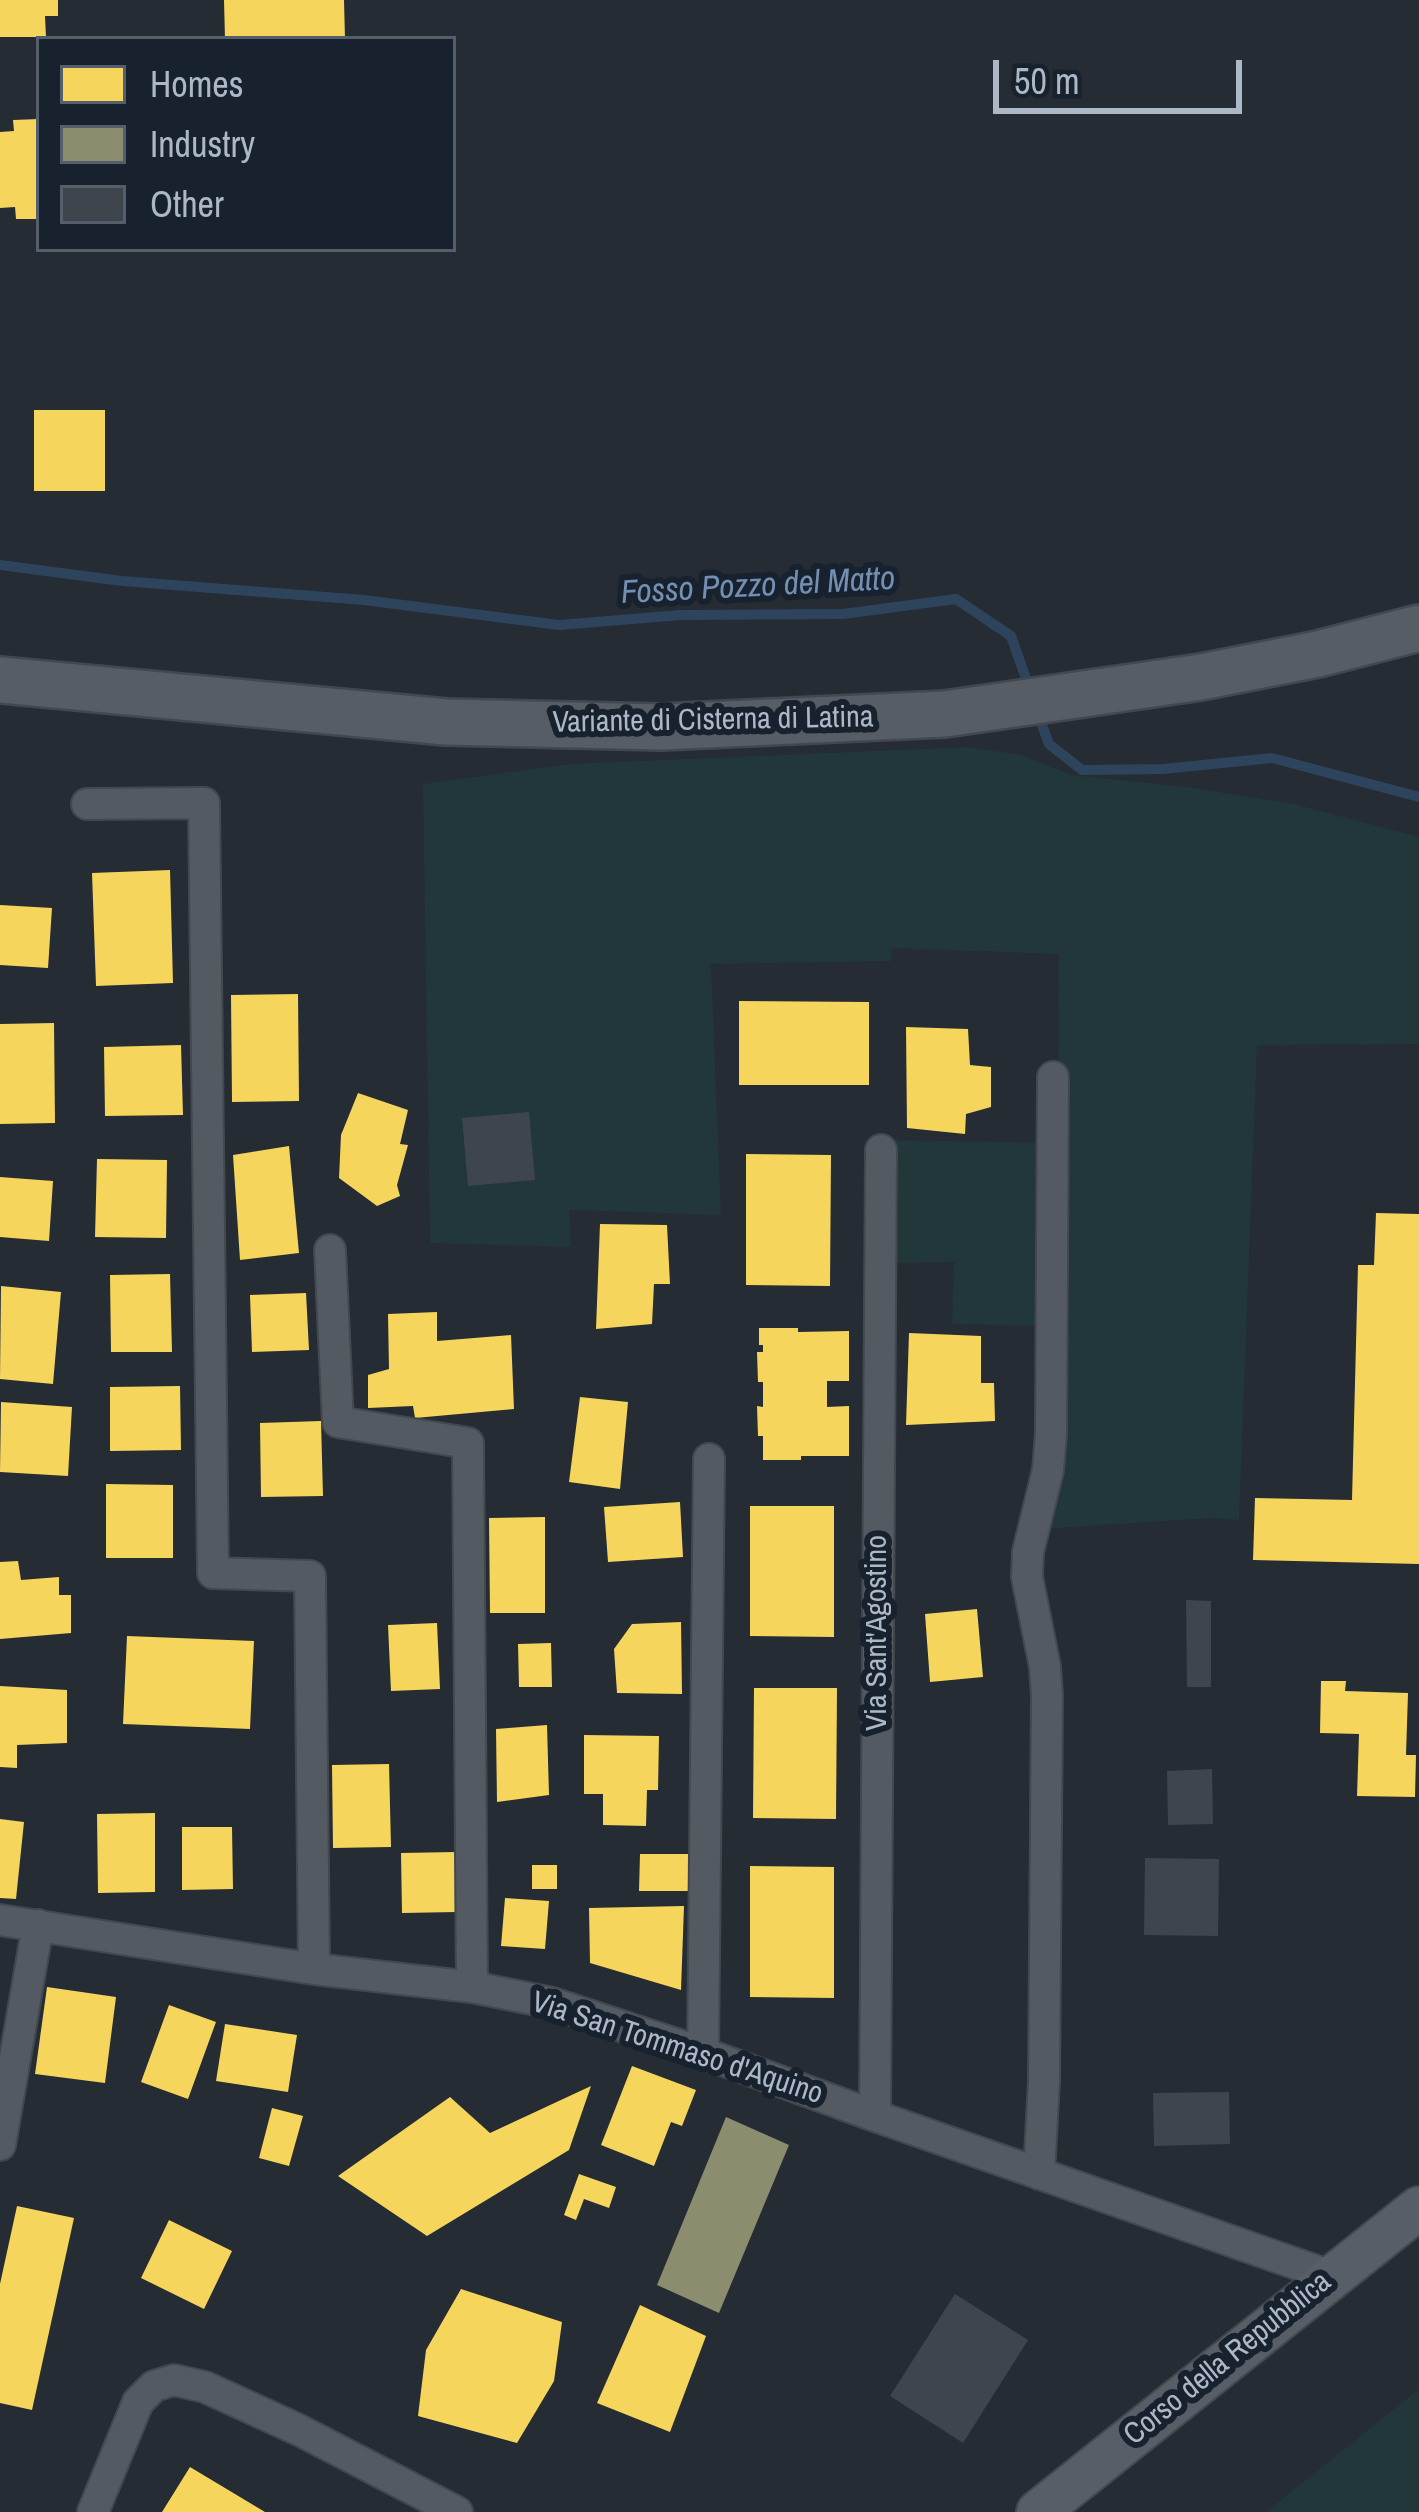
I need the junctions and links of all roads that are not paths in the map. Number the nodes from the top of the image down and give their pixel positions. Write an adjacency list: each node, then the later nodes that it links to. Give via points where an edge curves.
1 (1419, 628): 4 (main road, Variante di Cisterna di Latina, via 1284,662 945,714 661,728 446,722)
2 (0, 656): 4 (main road)
3 (0, 680): 4 (main road, Variante di Cisterna di Latina)
4 (230, 702): 5 (main road)
5 (0, 708)
6 (87, 804): 13 (street, via 204,803 213,1573 310,1576)
7 (1053, 1077): 18 (street, via 1051,1434 1027,1565 1048,1717)
8 (880, 1150): 16 (street, Via Sant'Agostino)
9 (330, 1250): 14 (street, via 338,1422 468,1443)
10 (710, 1459): 15 (street)
11 (0, 1920): 12 (street, Via San Tommaso d'Aquino)
12 (38, 1925): 13 (street, Via San Tommaso d'Aquino); 17 (street)
13 (314, 1969): 14 (street, Via San Tommaso d'Aquino)
14 (472, 1988): 15 (street, Via San Tommaso d'Aquino, via 551,2003)
15 (704, 2053): 16 (street, Via San Tommaso d'Aquino)
16 (875, 2116): 18 (street, Via San Tommaso d'Aquino)
17 (0, 2145)
18 (1039, 2174): 20 (street, Via San Tommaso d'Aquino)
19 (1419, 2208): 20 (street, Corso della Repubblica)
20 (1331, 2276): 23 (street, Corso della Repubblica)
21 (93, 2512): 22 (street, via 138,2402 174,2380 299,2430)
22 (457, 2512)
23 (1038, 2512)

